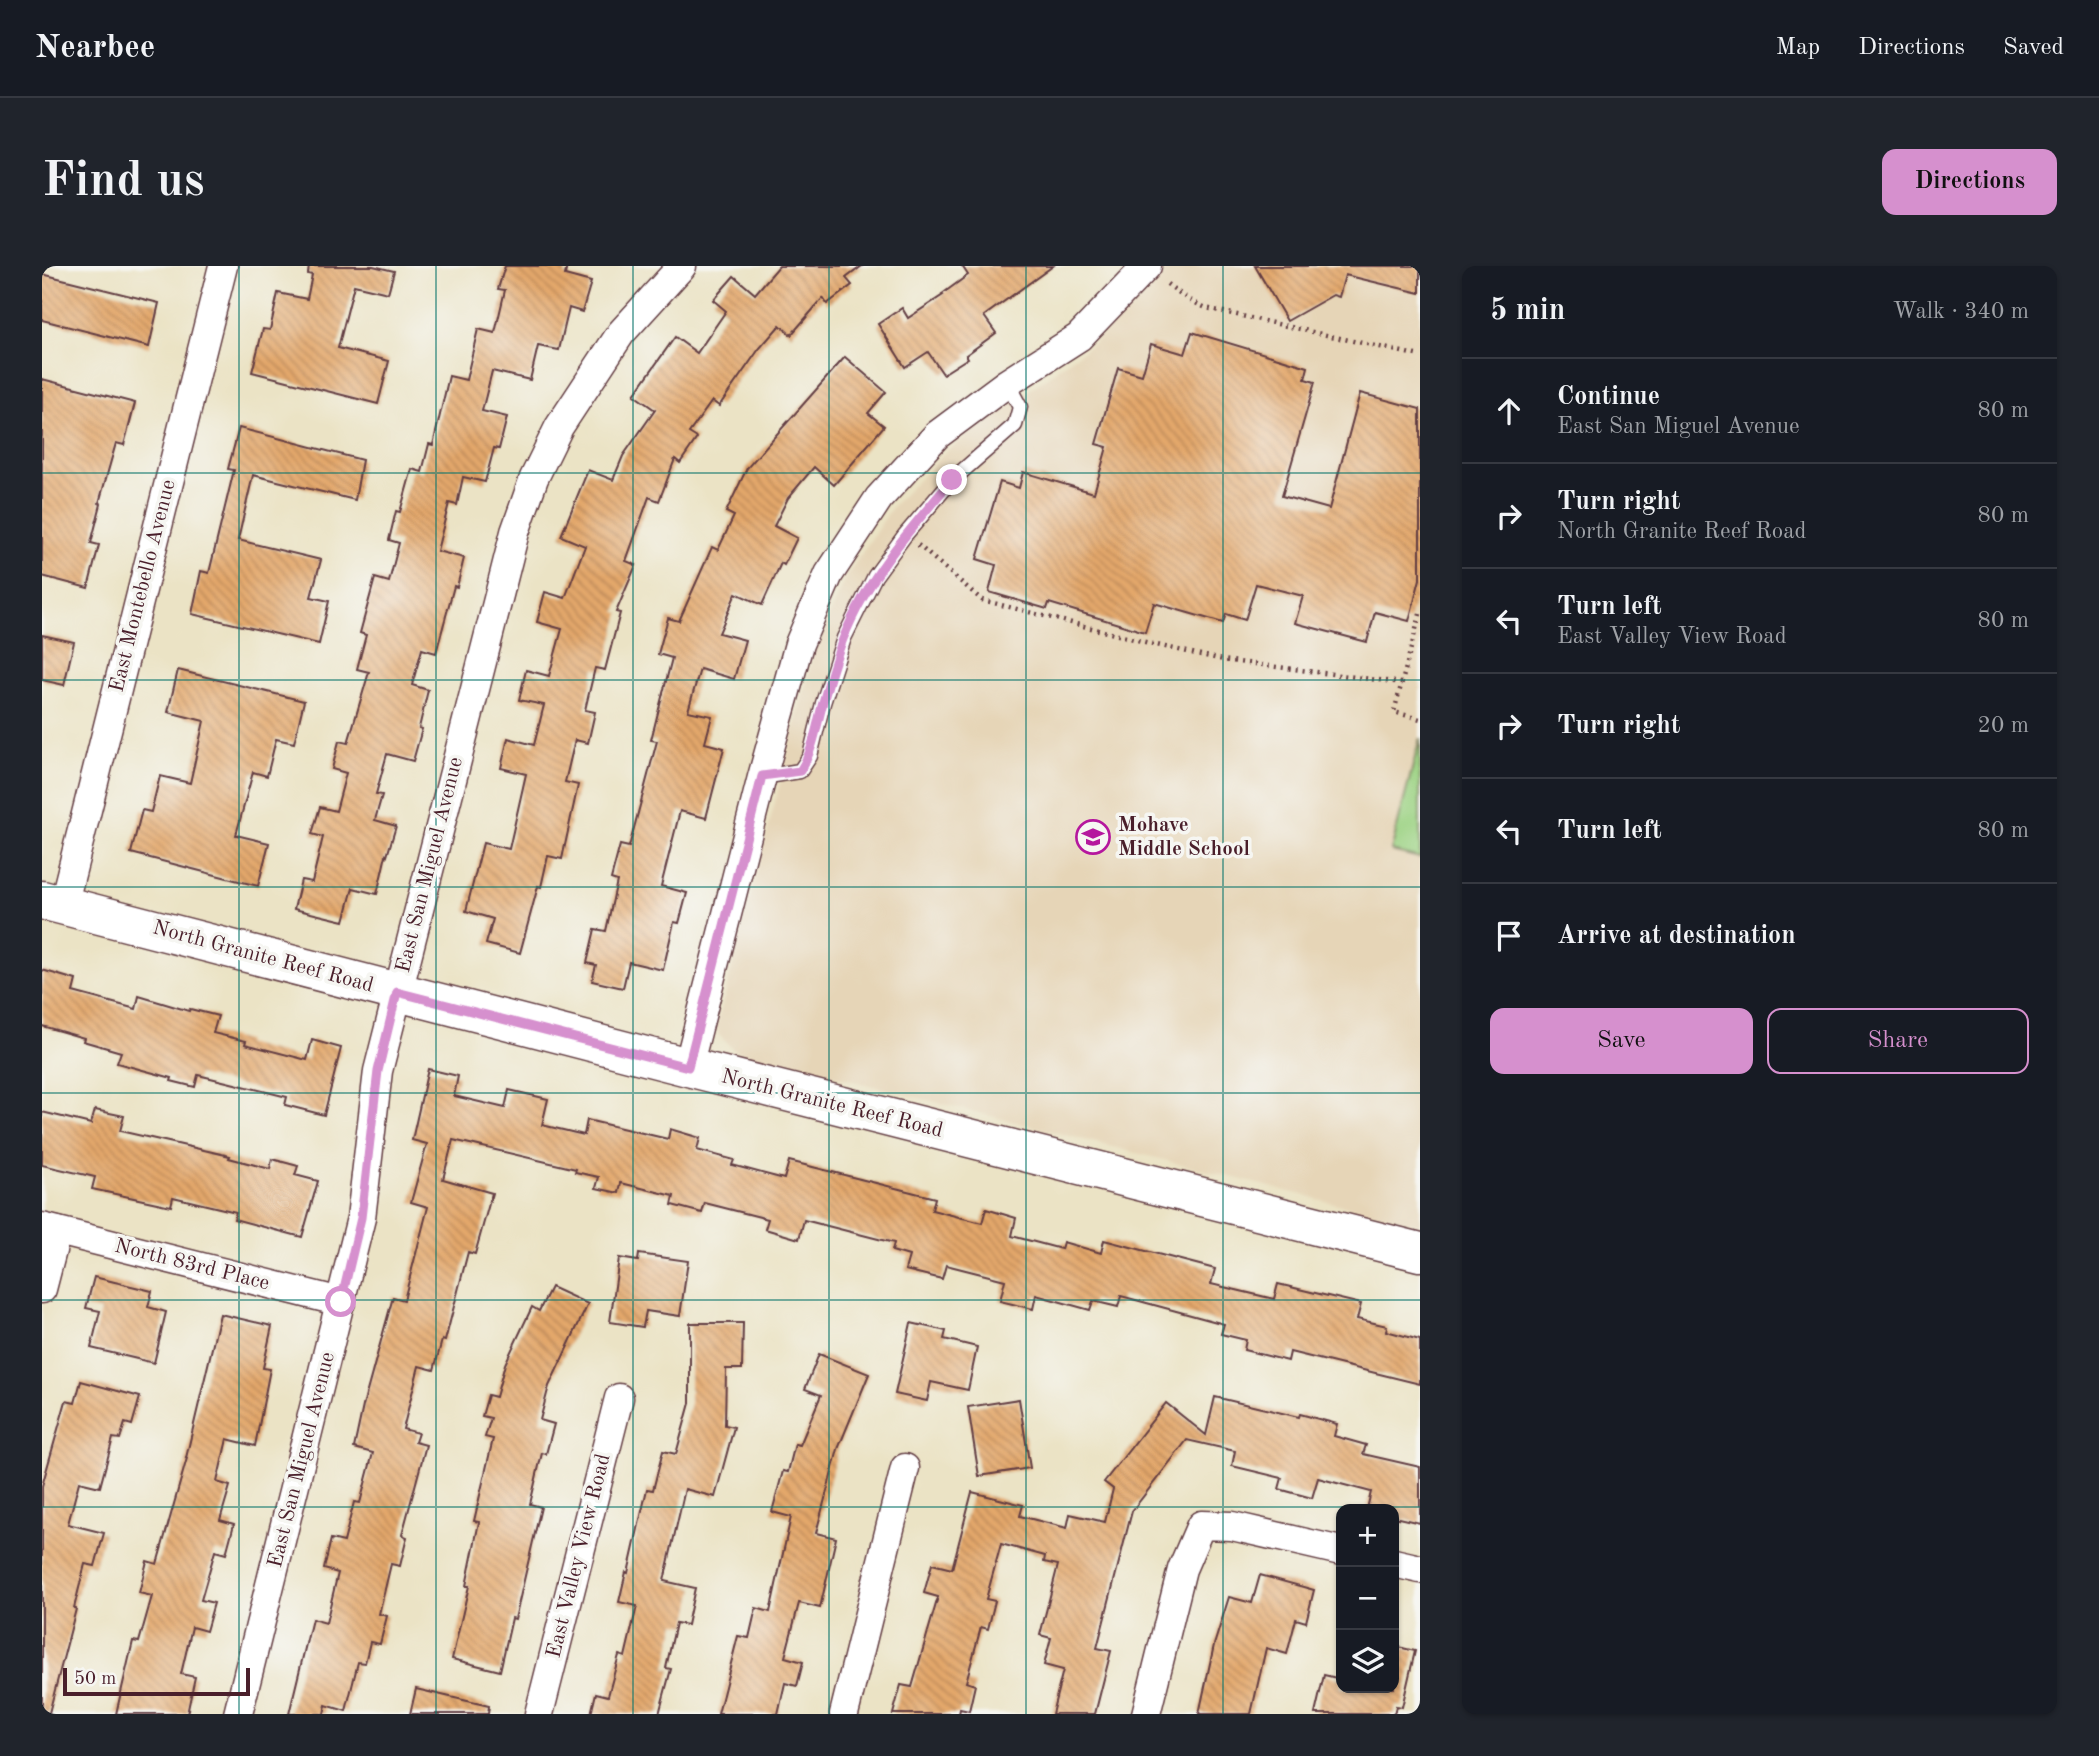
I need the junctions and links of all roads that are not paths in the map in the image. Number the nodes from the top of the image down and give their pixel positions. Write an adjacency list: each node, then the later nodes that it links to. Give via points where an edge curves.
1 (223, 266): 6 (street, East Montebello Avenue)
2 (682, 266): 7 (street, East San Miguel Avenue, via 621,333 559,427 534,478 515,532)
3 (1157, 275): 4 (street, via 1079,337)
4 (1007, 383): 5 (street, via 937,435 880,498 829,574 799,644); 5 (lane, via 1020,407 1015,425 952,480 875,576 844,638 810,756 800,771)
5 (762, 776): 8 (street)
6 (53, 903): 7 (street, North Granite Reef Road)
7 (397, 992): 8 (street, North Granite Reef Road); 12 (street, East San Miguel Avenue, via 378,1071 361,1218)
8 (688, 1067): 10 (street, North Granite Reef Road)
9 (49, 1229): 11 (street); 12 (street, North 83rd Place)
10 (1420, 1252)
11 (42, 1289)
12 (341, 1302): 18 (street, East San Miguel Avenue)
13 (619, 1398): 19 (street, East Valley View Road)
14 (905, 1468): 20 (street)
15 (1336, 1550): 21 (street, via 1232,1526 1201,1525 1182,1569)
16 (1399, 1564): 17 (street)
17 (1420, 1569)
18 (237, 1714)
19 (539, 1714)
20 (844, 1714)
21 (1146, 1714)

